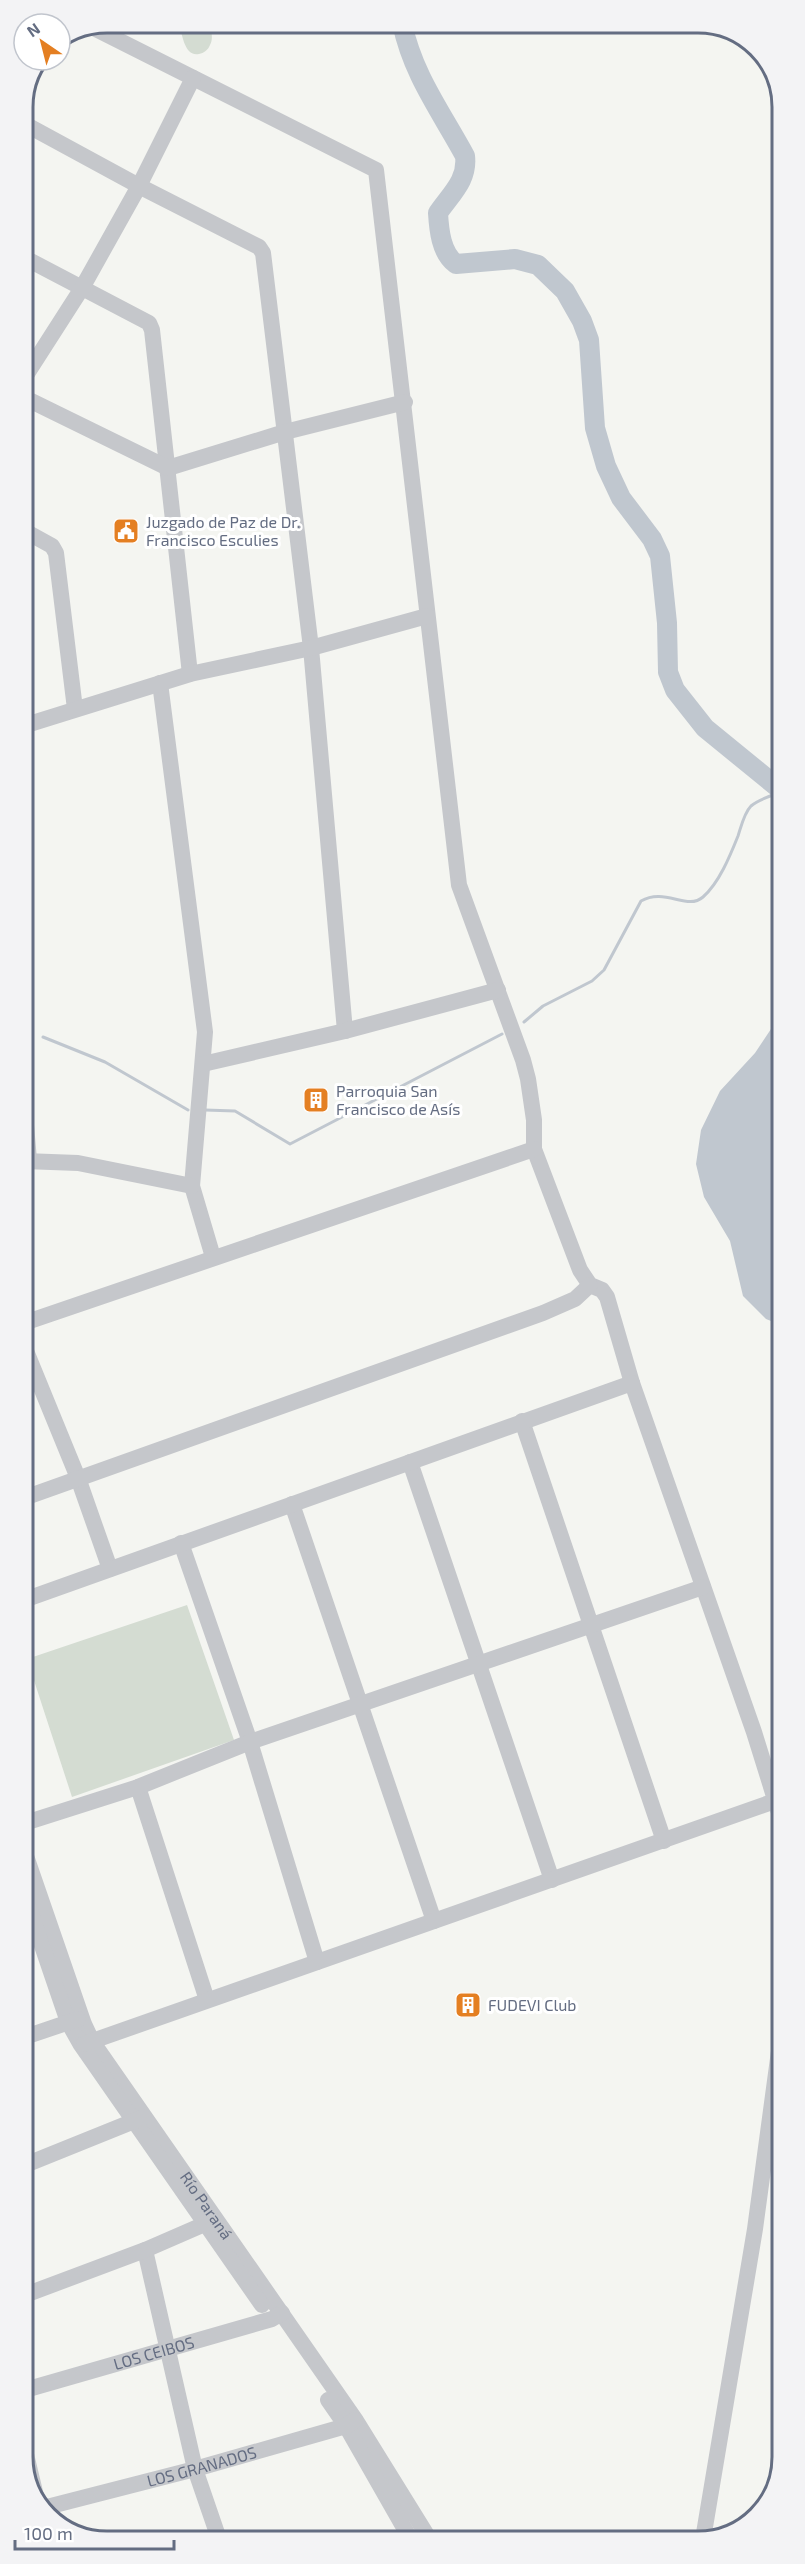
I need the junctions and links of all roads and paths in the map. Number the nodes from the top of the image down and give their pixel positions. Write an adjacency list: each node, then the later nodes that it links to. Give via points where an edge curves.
1 (104, 33): 2 (street)
2 (193, 78): 4 (street); 9 (street, via 376,170)
3 (33, 128): 4 (street)
4 (139, 186): 6 (street); 10 (street, via 259,247 263,253)
5 (33, 262): 6 (street)
6 (82, 288): 7 (street); 11 (street, via 149,323 153,330)
7 (33, 364)
8 (33, 402): 11 (street)
9 (405, 402): 10 (street); 13 (street)
10 (285, 432): 11 (street); 14 (street)
11 (168, 468): 15 (street)
12 (33, 536): 17 (street, via 52,546 56,553)
13 (427, 616): 14 (street); 19 (street, via 459,885)
14 (311, 648): 15 (street); 20 (street)
15 (190, 674): 16 (street)
16 (160, 682): 17 (street); 21 (street, via 205,1032)
17 (75, 709): 18 (street)
18 (33, 723)
19 (498, 990): 20 (street); 22 (street, via 528,1079)
20 (345, 1032): 21 (street)
21 (203, 1064): 24 (street)
22 (534, 1149): 25 (street); 26 (street, via 568,1243)
23 (33, 1161): 24 (street, via 78,1163)
24 (192, 1186): 25 (street)
25 (213, 1257): 27 (street)
26 (590, 1285): 29 (street, via 608,1297); 32 (street, via 575,1299 543,1313)
27 (33, 1320)
28 (33, 1368): 32 (street)
29 (632, 1383): 30 (street); 37 (street)
30 (522, 1421): 31 (street); 39 (street)
31 (410, 1462): 34 (street); 40 (street)
32 (78, 1478): 33 (street); 36 (street)
33 (33, 1495)
34 (292, 1504): 35 (street); 41 (street)
35 (182, 1543): 36 (street); 42 (street)
36 (110, 1569): 38 (street)
37 (703, 1587): 39 (street); 44 (street)
38 (33, 1597)
39 (590, 1625): 40 (street); 47 (street)
40 (477, 1664): 41 (street); 49 (street)
41 (362, 1704): 42 (street); 51 (street)
42 (250, 1743): 43 (street); 52 (street)
43 (138, 1787): 46 (street); 53 (street)
44 (772, 1791)
45 (772, 1802): 47 (street)
46 (33, 1820)
47 (664, 1841): 49 (street)
48 (33, 1880): 54 (street, Río Paraná)
49 (552, 1880): 51 (street)
50 (33, 1916): 54 (street, Río Paraná)
51 (434, 1922): 52 (street)
52 (317, 1962): 53 (street)
53 (207, 2000): 56 (street)
54 (75, 2020): 55 (street); 56 (street, Río Paraná)
55 (33, 2034)
56 (87, 2043): 58 (street, Río Paraná)
57 (772, 2100): 69 (street)
58 (139, 2119): 59 (street); 60 (street, Río Paraná)
59 (33, 2162)
60 (211, 2222): 61 (street); 63 (street, Río Paraná)
61 (145, 2250): 62 (street); 64 (street)
62 (33, 2292)
63 (277, 2316): 64 (street, LOS CEIBOS); 66 (street, Río Paraná)
64 (168, 2348): 65 (street, LOS CEIBOS); 67 (street)
65 (33, 2388)
66 (350, 2423): 67 (street, LOS GRANADOS); 71 (street, Río Paraná)
67 (195, 2469): 68 (street, LOS GRANADOS); 70 (street)
68 (51, 2506)
69 (704, 2530)
70 (215, 2531)
71 (416, 2531)

